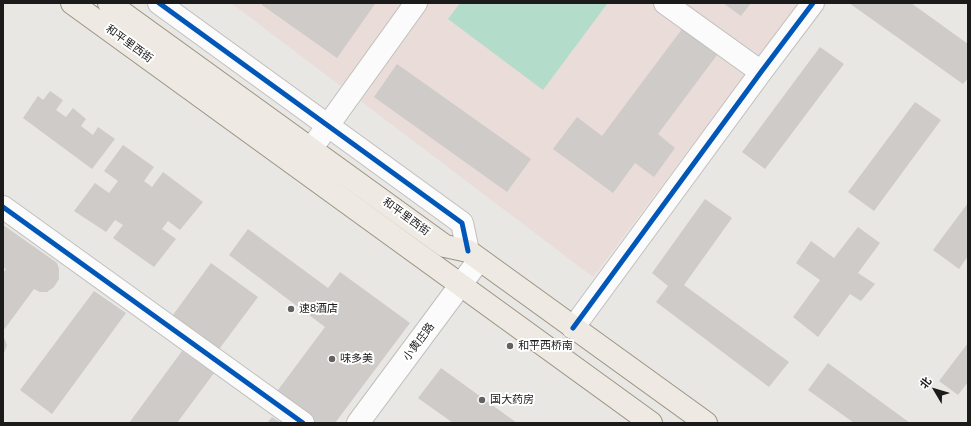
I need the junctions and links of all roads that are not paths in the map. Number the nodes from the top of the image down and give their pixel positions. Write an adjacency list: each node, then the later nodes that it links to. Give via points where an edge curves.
1 (72, 3): 11 (main road, 和平里西街)
2 (109, 3): 8 (main road, 和平里西街)
3 (159, 3): 10 (street, via 462,223)
4 (416, 3): 8 (street)
5 (665, 3): 7 (street)
6 (813, 3): 7 (street)
7 (761, 72): 12 (street)
8 (311, 149): 10 (main road, 和平里西街, via 445,246)
9 (3, 207): 13 (street)
10 (473, 255): 11 (street, 小黄庄路); 12 (main road, 和平里西街)
11 (461, 285): 14 (street, 小黄庄路); 15 (main road, 和平里西街)
12 (573, 328): 16 (main road, 和平里西街)
13 (303, 423)
14 (358, 423)
15 (651, 423)
16 (706, 423)

